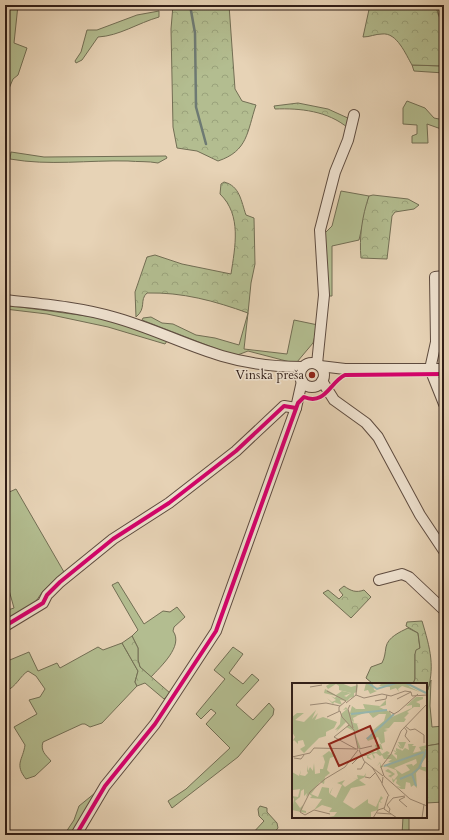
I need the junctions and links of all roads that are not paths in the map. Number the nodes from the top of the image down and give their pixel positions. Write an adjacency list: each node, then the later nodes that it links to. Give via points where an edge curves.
1 (354, 115): 4 (street, via 348,140 335,172 320,230 324,295 322,327)
2 (444, 276): 7 (street, via 435,277 436,342)
3 (5, 300): 5 (street, via 111,316 221,356)
4 (312, 365): 5 (street); 6 (street); 9 (street, via 323,371); 10 (street, via 300,373)
5 (277, 367): 10 (street)
6 (345, 368): 7 (street); 9 (street)
7 (430, 369): 8 (street); 13 (street)
8 (444, 369)
9 (323, 379): 11 (street); 12 (street)
10 (301, 380): 11 (street); 14 (street)
11 (312, 387): 12 (street); 14 (street)
12 (334, 400): 15 (street, via 366,423 378,437 420,515)
13 (444, 404)
14 (297, 405): 18 (street, via 284,406 236,451 169,503 113,539 60,582 43,603); 19 (street, via 216,631 155,724 105,786)
15 (444, 552)
16 (379, 580): 17 (street, via 402,574 409,577)
17 (444, 610)
18 (5, 626)
19 (76, 835)

